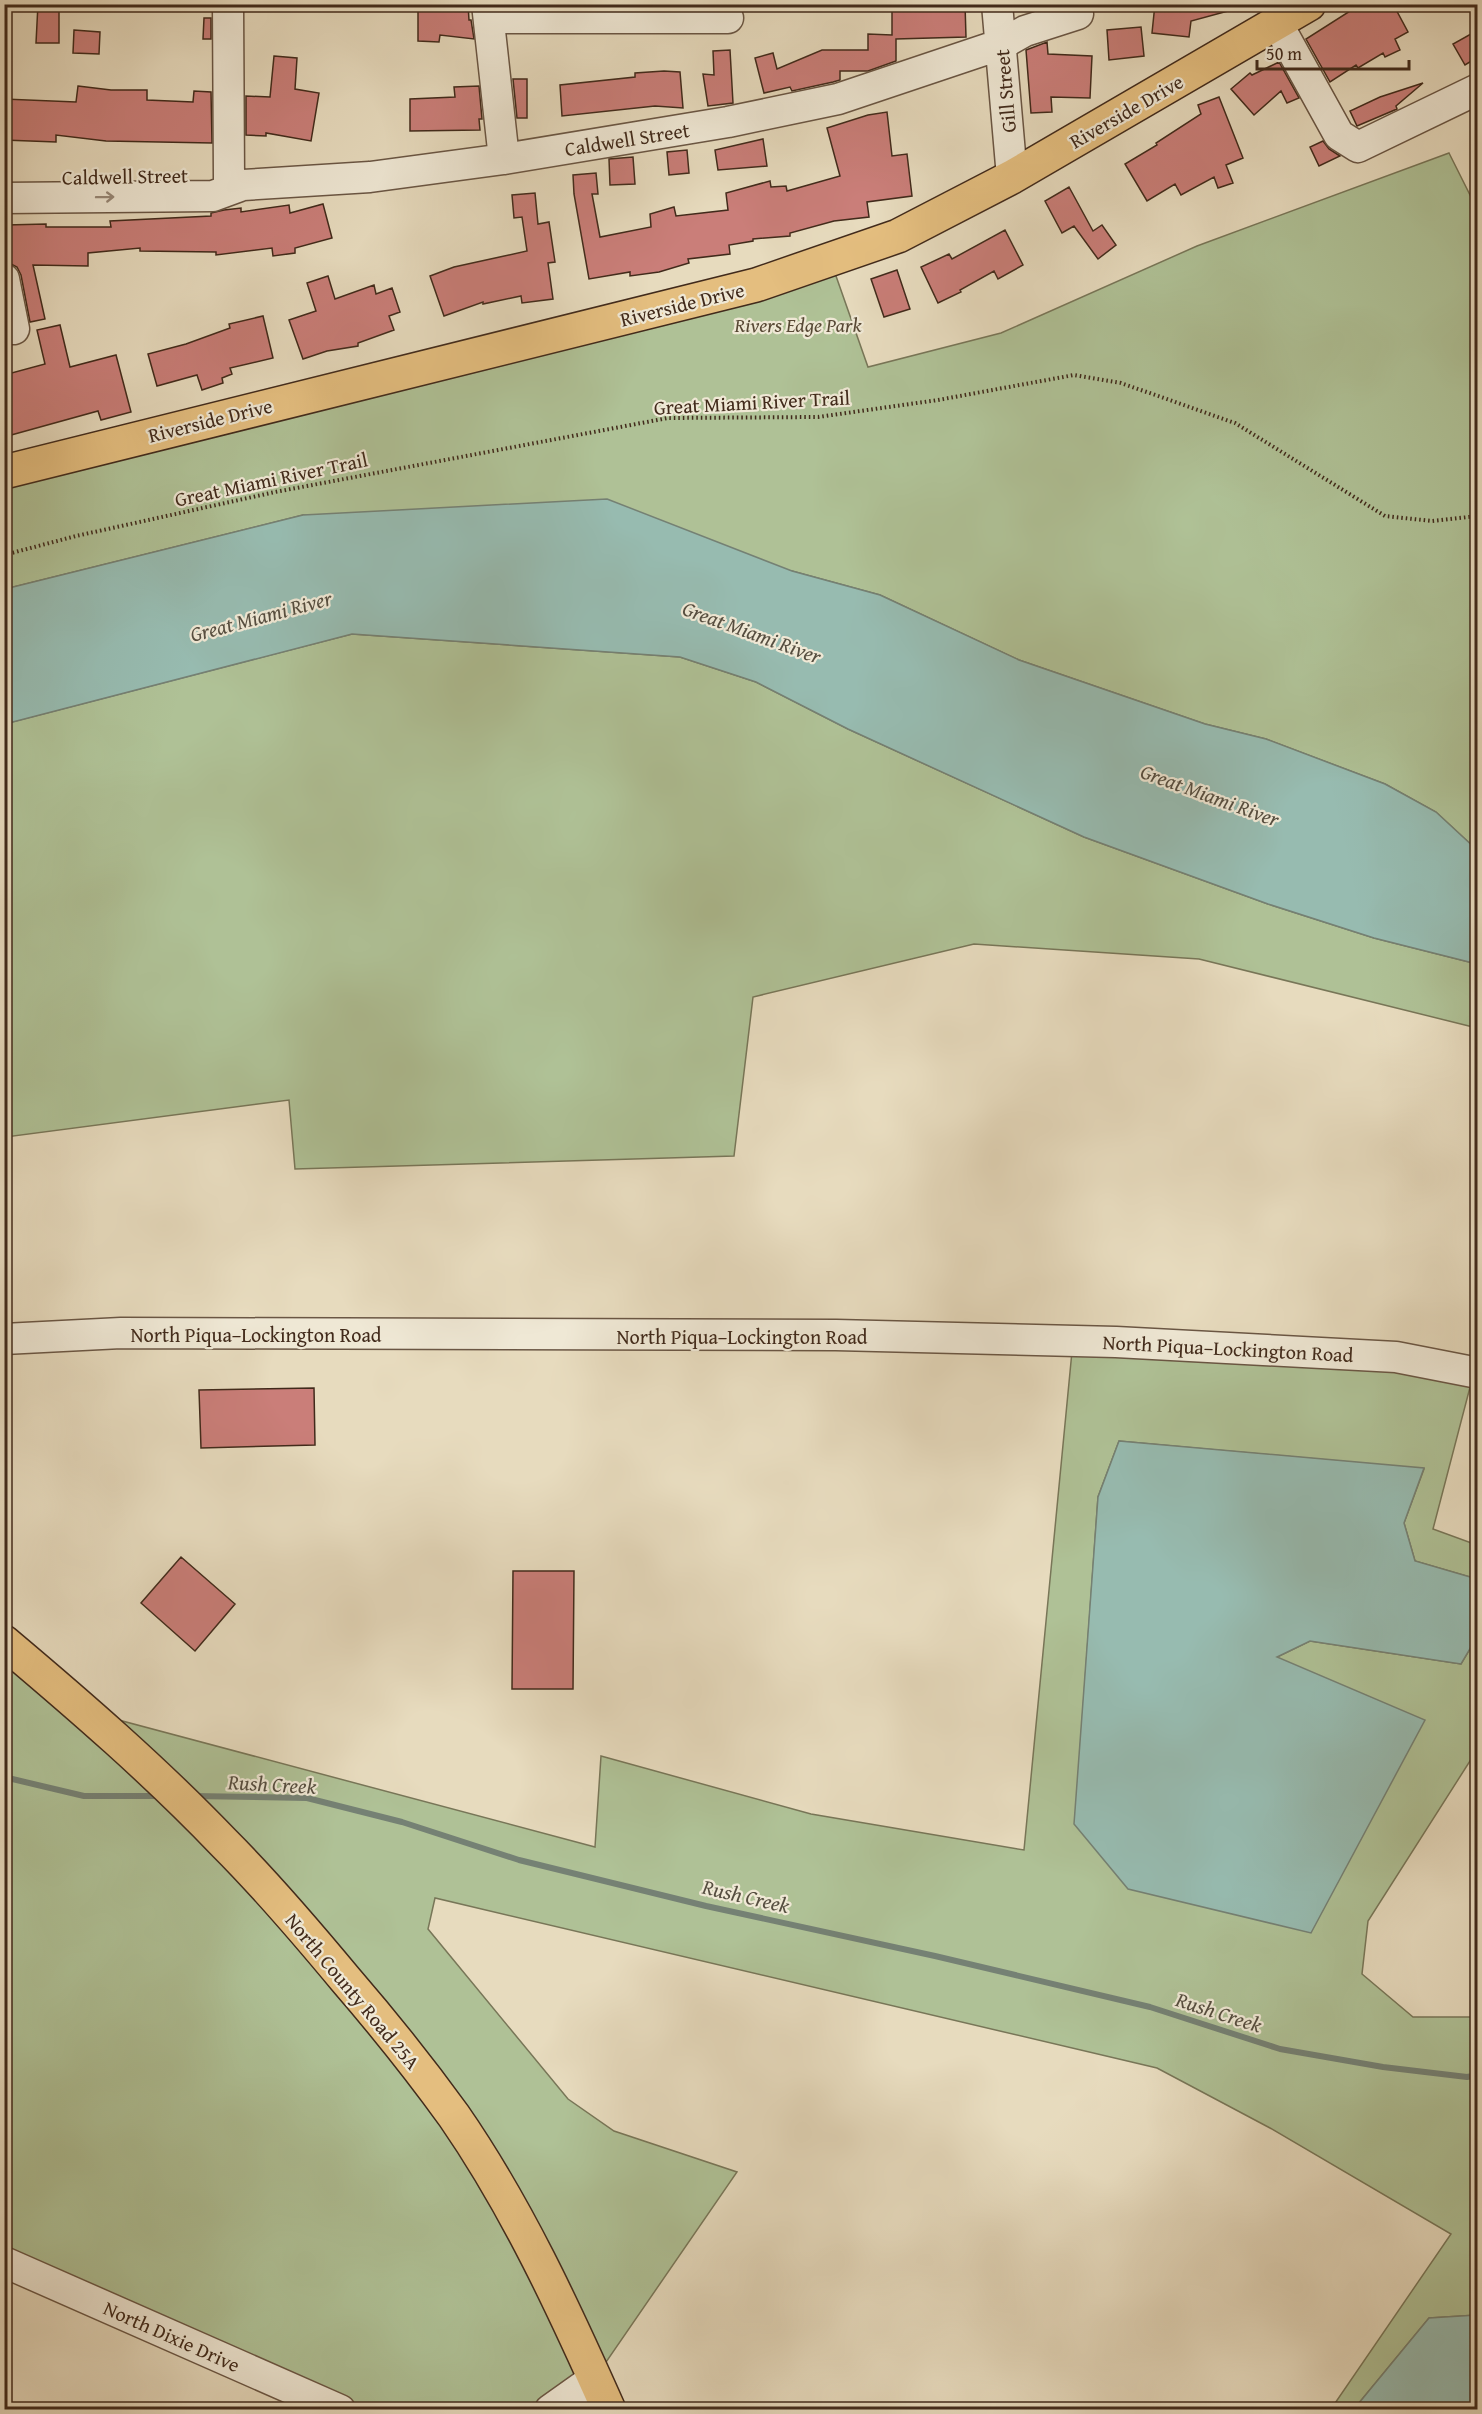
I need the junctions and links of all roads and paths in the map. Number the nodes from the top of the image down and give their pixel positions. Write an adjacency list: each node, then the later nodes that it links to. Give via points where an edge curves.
1 (228, 4): 13 (street)
2 (997, 4): 8 (street, Gill Street)
3 (1309, 4): 7 (main road, Riverside Drive)
4 (488, 11): 6 (street); 10 (street)
5 (1078, 14): 8 (street, Caldwell Street, via 1025,31)
6 (728, 18)
7 (1276, 23): 9 (street, via 1339,135 1358,147); 12 (main road, Riverside Drive)
8 (1002, 44): 10 (street, Caldwell Street, via 838,99 728,122); 12 (street, Gill Street)
9 (1478, 89)
10 (504, 159): 13 (street, Caldwell Street, via 370,177)
11 (4, 177): 14 (street, Caldwell Street)
12 (1012, 177): 18 (main road, Riverside Drive, via 898,236 756,285)
13 (236, 183): 14 (street, Caldwell Street, via 213,196)
14 (66, 187): 15 (street, Caldwell Street)
15 (4, 198)
16 (4, 279): 17 (street, via 14,329)
17 (4, 329)
18 (4, 472)
19 (1478, 516): 20 (path, Great Miami River Trail, via 1432,522 1385,516 1235,423 1121,383 1074,375 818,417 668,418 275,492)
20 (4, 555)
21 (4, 1339): 22 (street, North Piqua–Lockington Road, via 108,1333 836,1335 1116,1342 1396,1357)
22 (1478, 1373)
23 (4, 1642): 25 (main road, North County Road 25A, via 85,1711 225,1843 394,2037 454,2118 549,2278)
24 (4, 2262): 26 (street, North Dixie Drive)
25 (595, 2378): 27 (street); 28 (main road, North County Road 25A)
26 (340, 2409)
27 (550, 2409)
28 (609, 2409)

